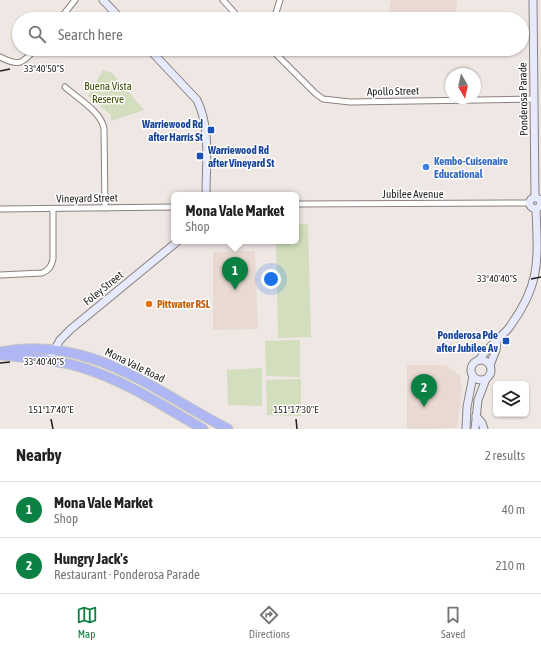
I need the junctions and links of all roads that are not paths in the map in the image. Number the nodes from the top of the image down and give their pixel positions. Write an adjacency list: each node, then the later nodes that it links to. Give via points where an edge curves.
1 (76, 0): 6 (street)
2 (104, 0): 7 (street)
3 (223, 0): 8 (street)
4 (280, 0): 9 (street)
5 (533, 0): 15 (street, Ponderosa Parade)
6 (66, 12)
7 (115, 12)
8 (234, 12)
9 (276, 12)
10 (29, 56): 13 (street, via 20,63)
11 (156, 56): 16 (street, via 197,100 204,116)
12 (279, 56): 15 (street, Apollo Street, via 323,99 350,102)
13 (0, 57)
14 (64, 87): 21 (street, via 97,114 104,125)
15 (534, 98): 18 (street, Ponderosa Parade)
16 (206, 192)
17 (529, 203): 18 (street, via 530,200); 19 (street, Jubilee Avenue)
18 (538, 203): 26 (street, Ponderosa Parade, via 537,255 533,286 524,306)
19 (299, 204)
20 (171, 207): 21 (street, Vineyard Street)
21 (105, 208): 23 (street, Vineyard Street)
22 (0, 209): 23 (street, Vineyard Street)
23 (53, 209): 25 (street, via 52,266 42,273)
24 (174, 244): 27 (street, Foley Street, via 71,329)
25 (0, 275)
26 (497, 342): 30 (street, Ponderosa Parade, via 489,346); 31 (street, Ponderosa Parade)
27 (54, 350): 28 (highway, Mona Vale Road, via 19,348); 29 (street, Foley Street); 36 (highway, Mona Vale Road, via 93,358 120,369)
28 (0, 354): 29 (highway, Mona Vale Road)
29 (49, 360): 35 (highway, Mona Vale Road, via 114,379)
30 (479, 360): 31 (street); 32 (street, via 473,364)
31 (490, 365): 33 (street, via 491,374)
32 (473, 376): 33 (street, via 479,380); 37 (street)
33 (486, 379): 34 (street, via 478,400)
34 (476, 416): 38 (street); 39 (street)
35 (203, 429)
36 (228, 429)
37 (466, 429)
38 (475, 429)
39 (484, 429)

